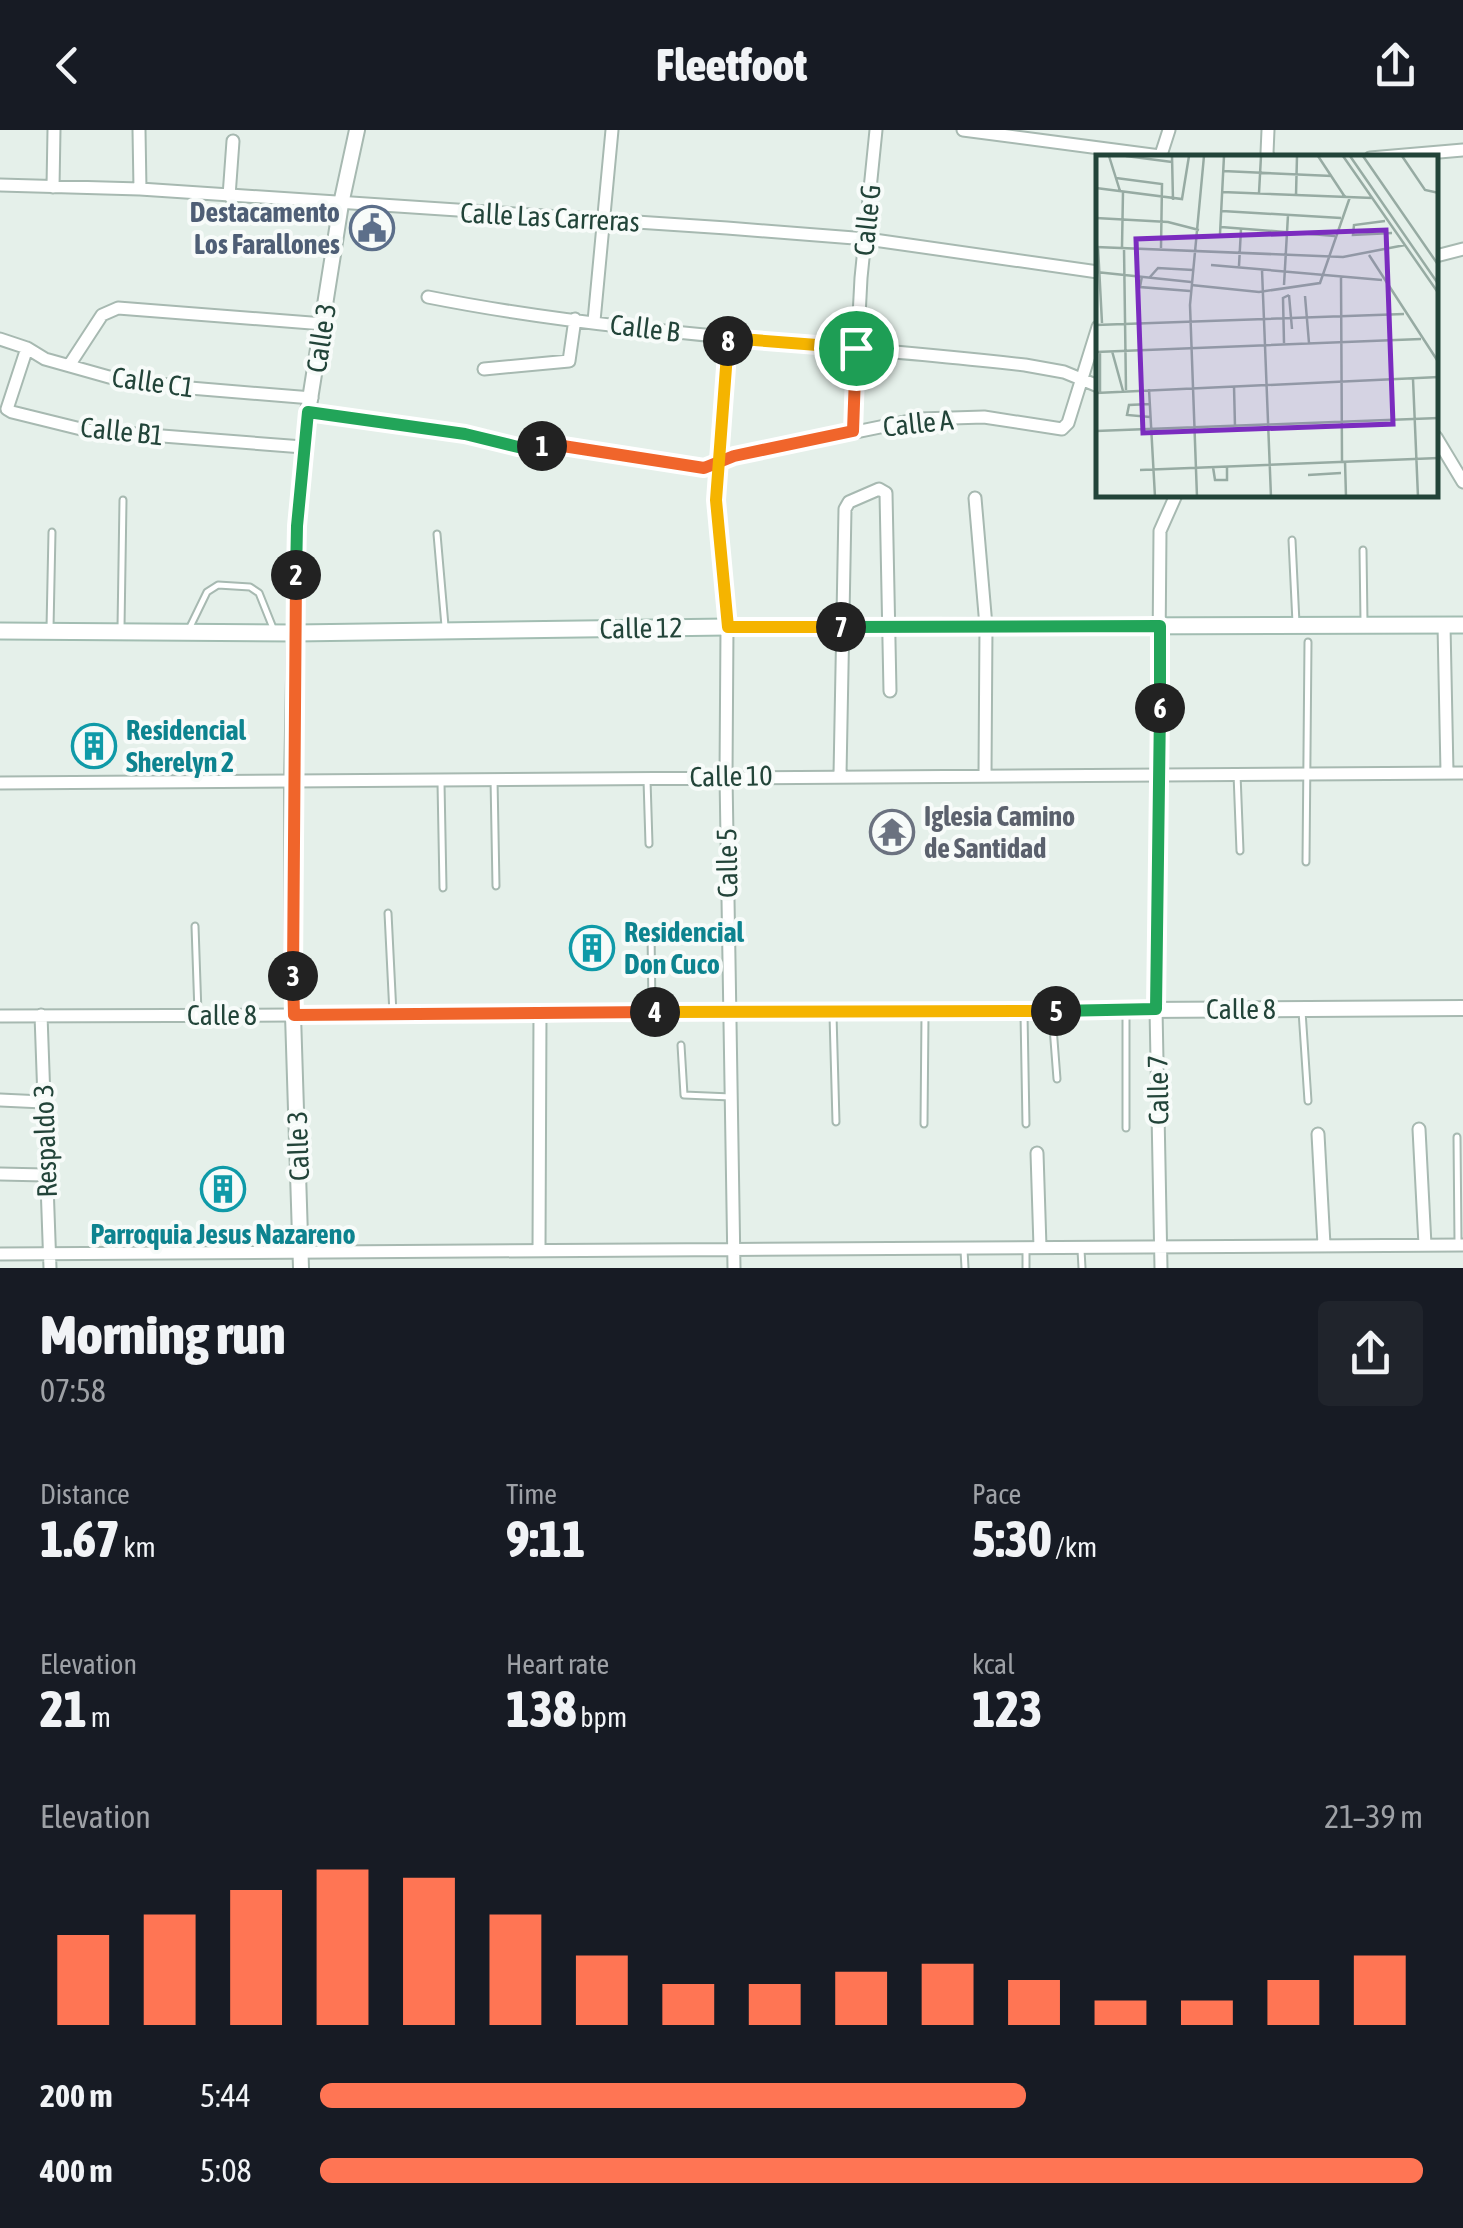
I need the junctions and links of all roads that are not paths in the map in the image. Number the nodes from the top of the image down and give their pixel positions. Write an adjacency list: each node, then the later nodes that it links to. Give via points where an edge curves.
1 (54, 130): 16 (street)
2 (138, 130): 17 (street)
3 (357, 130): 19 (street, Calle 3)
4 (612, 130): 20 (street)
5 (876, 130): 21 (street, Calle G)
6 (963, 130): 11 (street)
7 (1169, 130): 12 (street)
8 (1268, 130): 13 (street)
9 (233, 140): 18 (street)
10 (1463, 150): 14 (street)
11 (1152, 155)
12 (1160, 155)
13 (1269, 155)
14 (1405, 155)
15 (0, 185): 16 (street, Calle Las Carreras)
16 (53, 188): 17 (street, Calle Las Carreras)
17 (140, 189): 18 (street, Calle Las Carreras)
18 (229, 196): 19 (street, Calle Las Carreras)
19 (341, 204): 20 (street, Calle Las Carreras); 28 (street, Calle 3)
20 (602, 219): 21 (street, Calle Las Carreras); 27 (street)
21 (866, 239): 24 (street, Calle Las Carreras); 33 (street, Calle G)
22 (1463, 249): 23 (street)
23 (1438, 255)
24 (1096, 272)
25 (428, 297): 26 (street, Calle B)
26 (575, 319): 27 (street, Calle B); 35 (street, via 569,361)
27 (594, 321): 30 (street, Calle B)
28 (324, 324): 34 (street, via 118,308 102,315); 38 (street, Calle 3)
29 (1096, 333): 36 (street)
30 (728, 338): 33 (street, Calle B); 42 (street, Calle 5)
31 (0, 339): 32 (street, Calle C1)
32 (27, 348): 34 (street, Calle C1); 41 (street, Calle B1, via 12,412 85,430)
33 (856, 348): 36 (street, Calle B, via 1038,367); 39 (street, Calle G)
34 (70, 364): 38 (street, Calle C1, via 109,378)
35 (484, 369)
36 (1080, 378): 37 (street, Calle B); 39 (street, Calle A, via 1062,429 984,417)
37 (1096, 385)
38 (310, 405): 41 (street, Calle 3); 42 (street, Calle A, via 518,447 558,446 701,468)
39 (853, 431): 42 (street, Calle A)
40 (1438, 440): 43 (street)
41 (303, 447): 66 (street, Calle 3)
42 (720, 464): 57 (street, Calle 5, via 716,500)
43 (1463, 482)
44 (975, 498): 53 (street)
45 (1175, 498): 54 (street, Calle 7, via 1160,531)
46 (123, 500): 62 (lane)
47 (52, 532): 61 (lane)
48 (437, 534): 64 (lane)
49 (1292, 540): 55 (lane)
50 (1363, 550): 56 (lane)
51 (1444, 625): 52 (main road, Calle 12); 56 (main road, Calle 12); 69 (street)
52 (1463, 625)
53 (986, 626): 54 (main road, Calle 12); 59 (main road, Calle 12); 72 (street)
54 (1160, 626): 55 (main road, Calle 12); 73 (street, Calle 7)
55 (1296, 626): 56 (main road, Calle 12)
56 (1364, 626)
57 (728, 627): 58 (main road, Calle 12); 64 (main road, Calle 12); 76 (street, Calle 5)
58 (844, 627): 59 (main road, Calle 12); 59 (street, via 847,505 879,489 886,493); 75 (street)
59 (887, 627): 68 (street)
60 (0, 630): 61 (main road, Calle 12)
61 (50, 631): 62 (main road, Calle 12)
62 (121, 631): 63 (main road, Calle 12)
63 (188, 631): 65 (main road, Calle 12); 65 (lane, via 207,592 218,585 250,586)
64 (445, 631): 66 (main road, Calle 12)
65 (275, 633): 66 (main road, Calle 12)
66 (295, 634): 80 (street, Calle 3)
67 (1308, 642): 71 (lane)
68 (890, 691)
69 (1447, 772): 70 (street, Calle 10); 71 (street, Calle 10)
70 (1463, 772)
71 (1304, 773): 74 (street, Calle 10); 84 (lane)
72 (985, 774): 73 (street, Calle 10); 75 (street, Calle 10)
73 (1160, 774): 74 (street, Calle 10); 92 (street, Calle 7)
74 (1237, 774): 83 (lane)
75 (840, 775): 76 (street, Calle 10)
76 (726, 776): 77 (street, Calle 10); 95 (street, Calle 5)
77 (647, 777): 78 (street, Calle 10); 82 (lane)
78 (494, 779): 79 (street, Calle 10); 85 (lane)
79 (441, 780): 80 (street, Calle 10); 86 (lane)
80 (292, 782): 81 (street, Calle 10); 104 (street, Calle 3)
81 (0, 783)
82 (649, 844)
83 (1240, 851)
84 (1306, 862)
85 (496, 886)
86 (443, 888)
87 (388, 912): 101 (lane)
88 (195, 926): 103 (lane)
89 (651, 932): 94 (lane)
90 (1302, 1008): 91 (street, Calle 8); 92 (street, Calle 8); 111 (lane)
91 (1463, 1008)
92 (1156, 1009): 93 (street, Calle 8); 122 (street, Calle 7)
93 (1126, 1010): 99 (street, Calle 8); 115 (lane)
94 (652, 1012): 95 (street, Calle 8); 100 (street, Calle 8)
95 (729, 1012): 96 (street, Calle 8); 108 (street, Calle 5)
96 (833, 1012): 97 (street, Calle 8); 112 (lane)
97 (925, 1012): 98 (street, Calle 8); 113 (lane)
98 (1024, 1012): 99 (street, Calle 8); 114 (lane)
99 (1052, 1012): 107 (lane)
100 (540, 1013): 101 (street, Calle 8); 130 (street)
101 (393, 1014): 104 (street, Calle 8)
102 (41, 1015): 103 (street, Calle 8); 105 (street, Calle 8); 110 (street, Respaldo 3)
103 (198, 1015): 104 (street, Calle 8)
104 (294, 1015): 136 (street, Calle 3)
105 (0, 1016)
106 (682, 1045): 108 (lane, via 684,1095)
107 (1057, 1079)
108 (731, 1096): 131 (street, Calle 5)
109 (0, 1100): 110 (street)
110 (43, 1102): 121 (street, Respaldo 3)
111 (1308, 1102)
112 (836, 1122)
113 (924, 1124)
114 (1026, 1124)
115 (1126, 1128)
116 (1420, 1129): 123 (street)
117 (1318, 1134): 124 (street)
118 (1457, 1138): 125 (lane)
119 (1037, 1153): 126 (street)
120 (0, 1174): 121 (street)
121 (45, 1174): 133 (street, Respaldo 3)
122 (1161, 1245): 124 (street); 127 (street); 143 (street, Calle 7)
123 (1425, 1245): 124 (street); 125 (street)
124 (1324, 1246)
125 (1461, 1246)
126 (1040, 1247): 127 (street); 128 (street)
127 (1081, 1247): 142 (lane)
128 (1026, 1248): 129 (street); 141 (lane)
129 (964, 1250): 131 (street); 140 (lane)
130 (539, 1251): 131 (street); 134 (street)
131 (734, 1252): 139 (street, Calle 5)
132 (0, 1254): 133 (street)
133 (50, 1254): 135 (street); 137 (street, Respaldo 3)
134 (412, 1254): 136 (street); 138 (street)
135 (196, 1261): 136 (street)
136 (301, 1262)
137 (50, 1268)
138 (412, 1268)
139 (734, 1268)
140 (965, 1268)
141 (1026, 1268)
142 (1082, 1268)
143 (1161, 1268)

